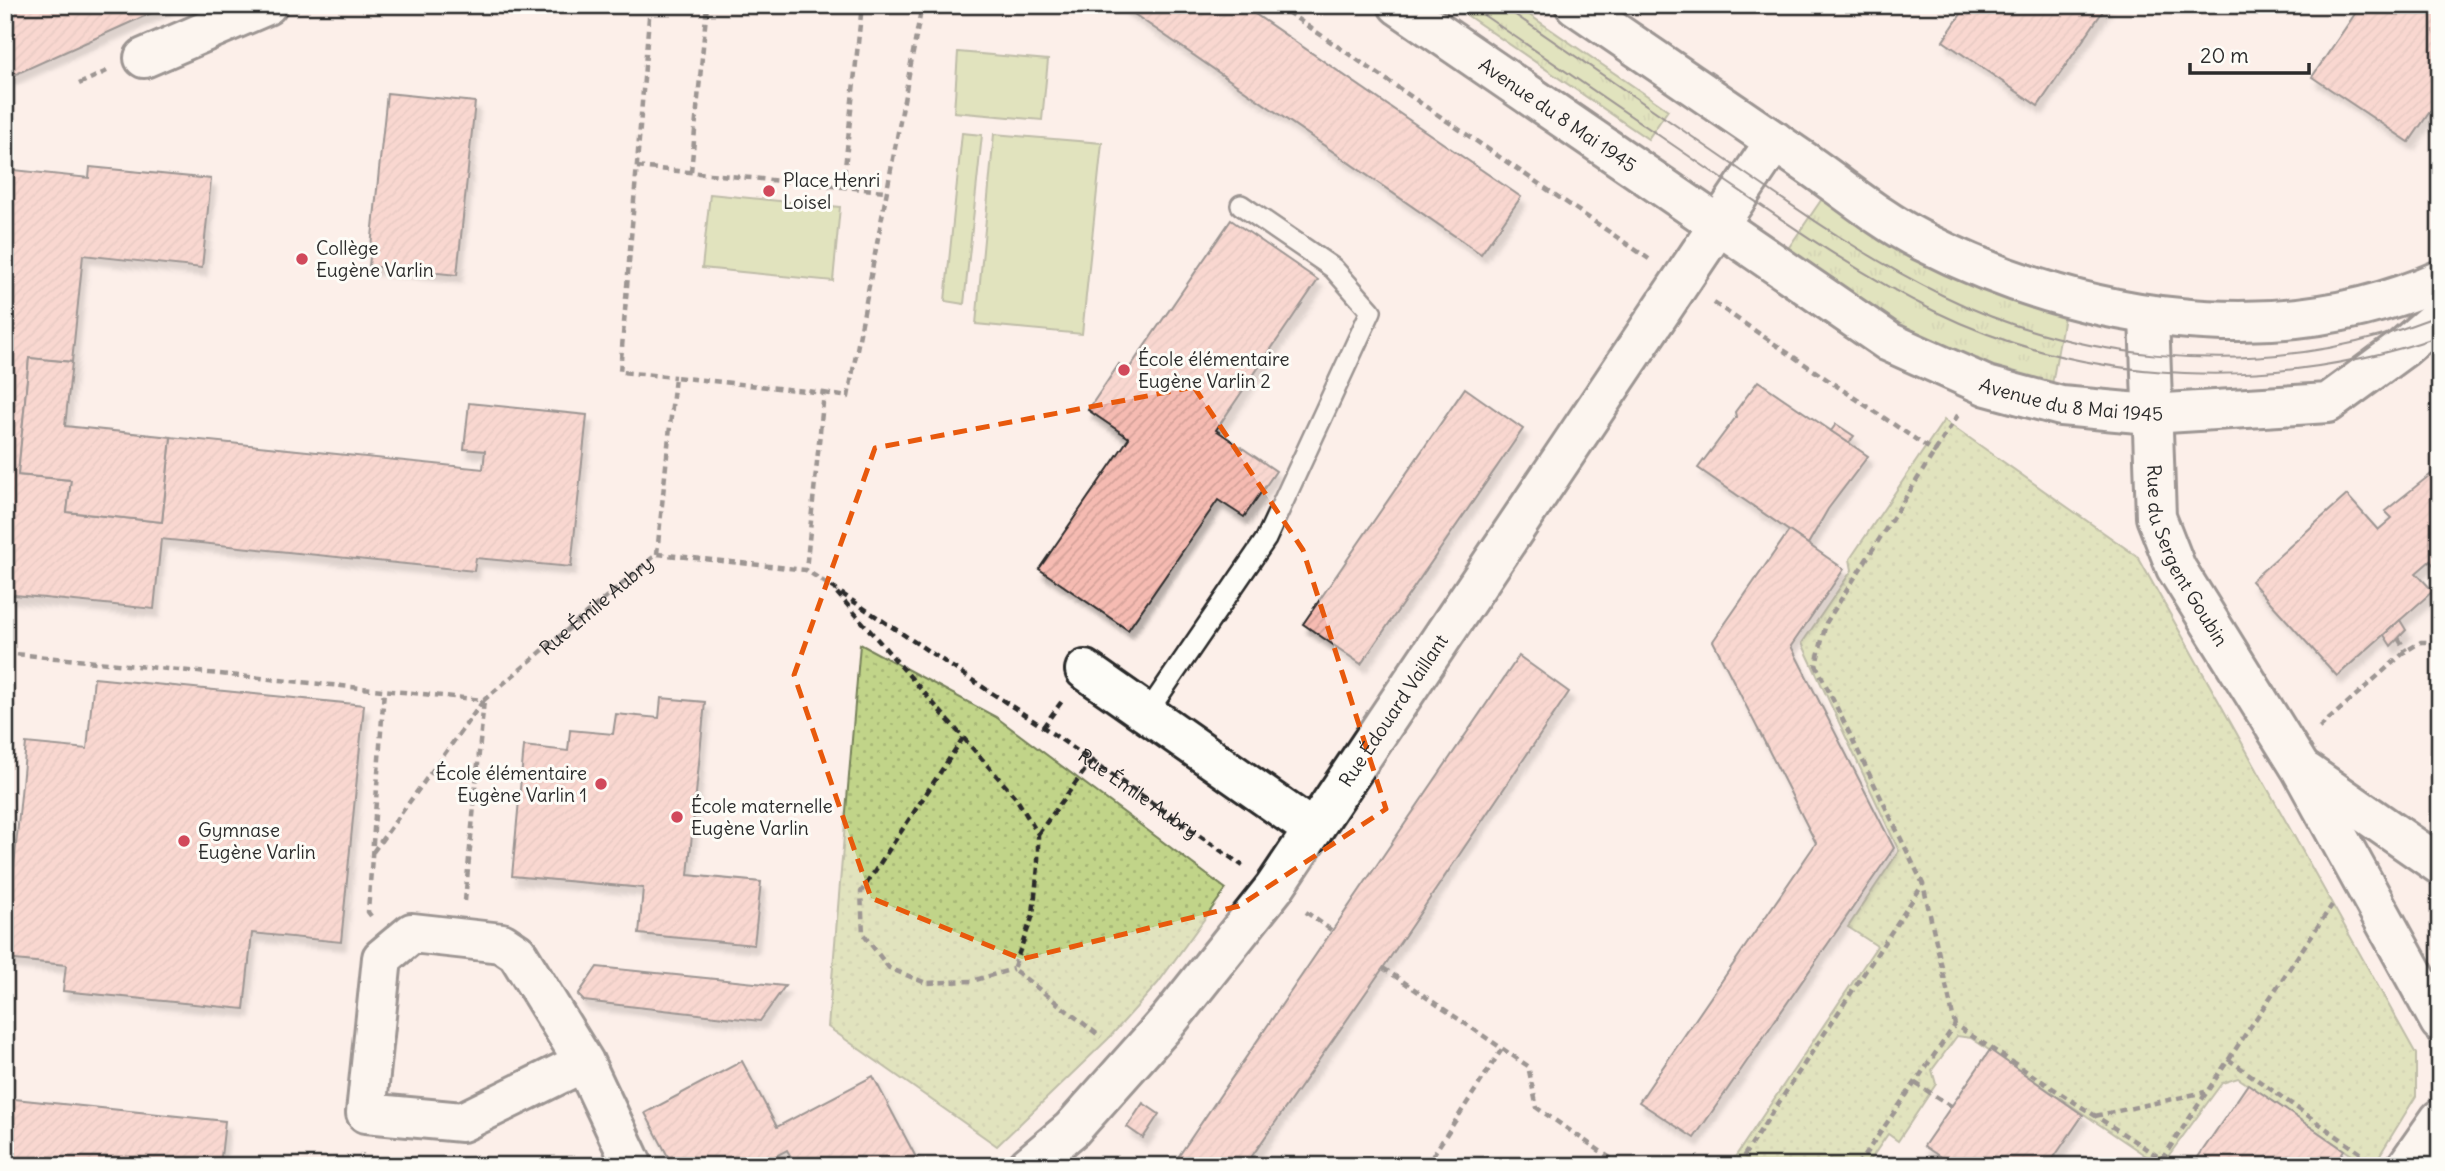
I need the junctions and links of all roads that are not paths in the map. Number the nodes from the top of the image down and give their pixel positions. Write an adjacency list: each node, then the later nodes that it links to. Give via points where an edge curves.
1 (267, 5): 4 (street)
2 (1398, 5): 7 (street, Avenue du 8 Mai 1945)
3 (1575, 5): 5 (street)
4 (128, 64)
5 (1775, 141): 7 (street); 9 (street, via 1917,239 2001,277)
6 (1241, 205): 13 (lane, via 1333,268 1371,311 1266,539)
7 (1720, 225): 11 (street, Avenue du 8 Mai 1945, via 1889,342 1977,384 2061,406); 15 (street, Rue Édouard Vaillant)
8 (2440, 280): 9 (street, via 2327,315 2247,322)
9 (2149, 316): 11 (street, Rue du Sergent Goubin)
10 (2440, 316): 11 (street, Avenue du 8 Mai 1945, via 2328,403)
11 (2150, 414): 14 (street, Rue du Sergent Goubin, via 2156,517 2176,568)
12 (1085, 670): 13 (street)
13 (1147, 713): 15 (street)
14 (2301, 769): 16 (street, Rue du Sergent Goubin); 17 (street, Rue du Sergent Goubin)
15 (1313, 830): 21 (street, Rue Édouard Vaillant, via 1274,888 1132,1062 1072,1129)
16 (2440, 865)
17 (2440, 1022)
18 (584, 1062): 18 (street, via 462,1122 366,1113 382,958 412,933 502,943 517,953); 20 (street)
19 (2440, 1118): 22 (street)
20 (633, 1166)
21 (1028, 1166)
22 (2407, 1166)

